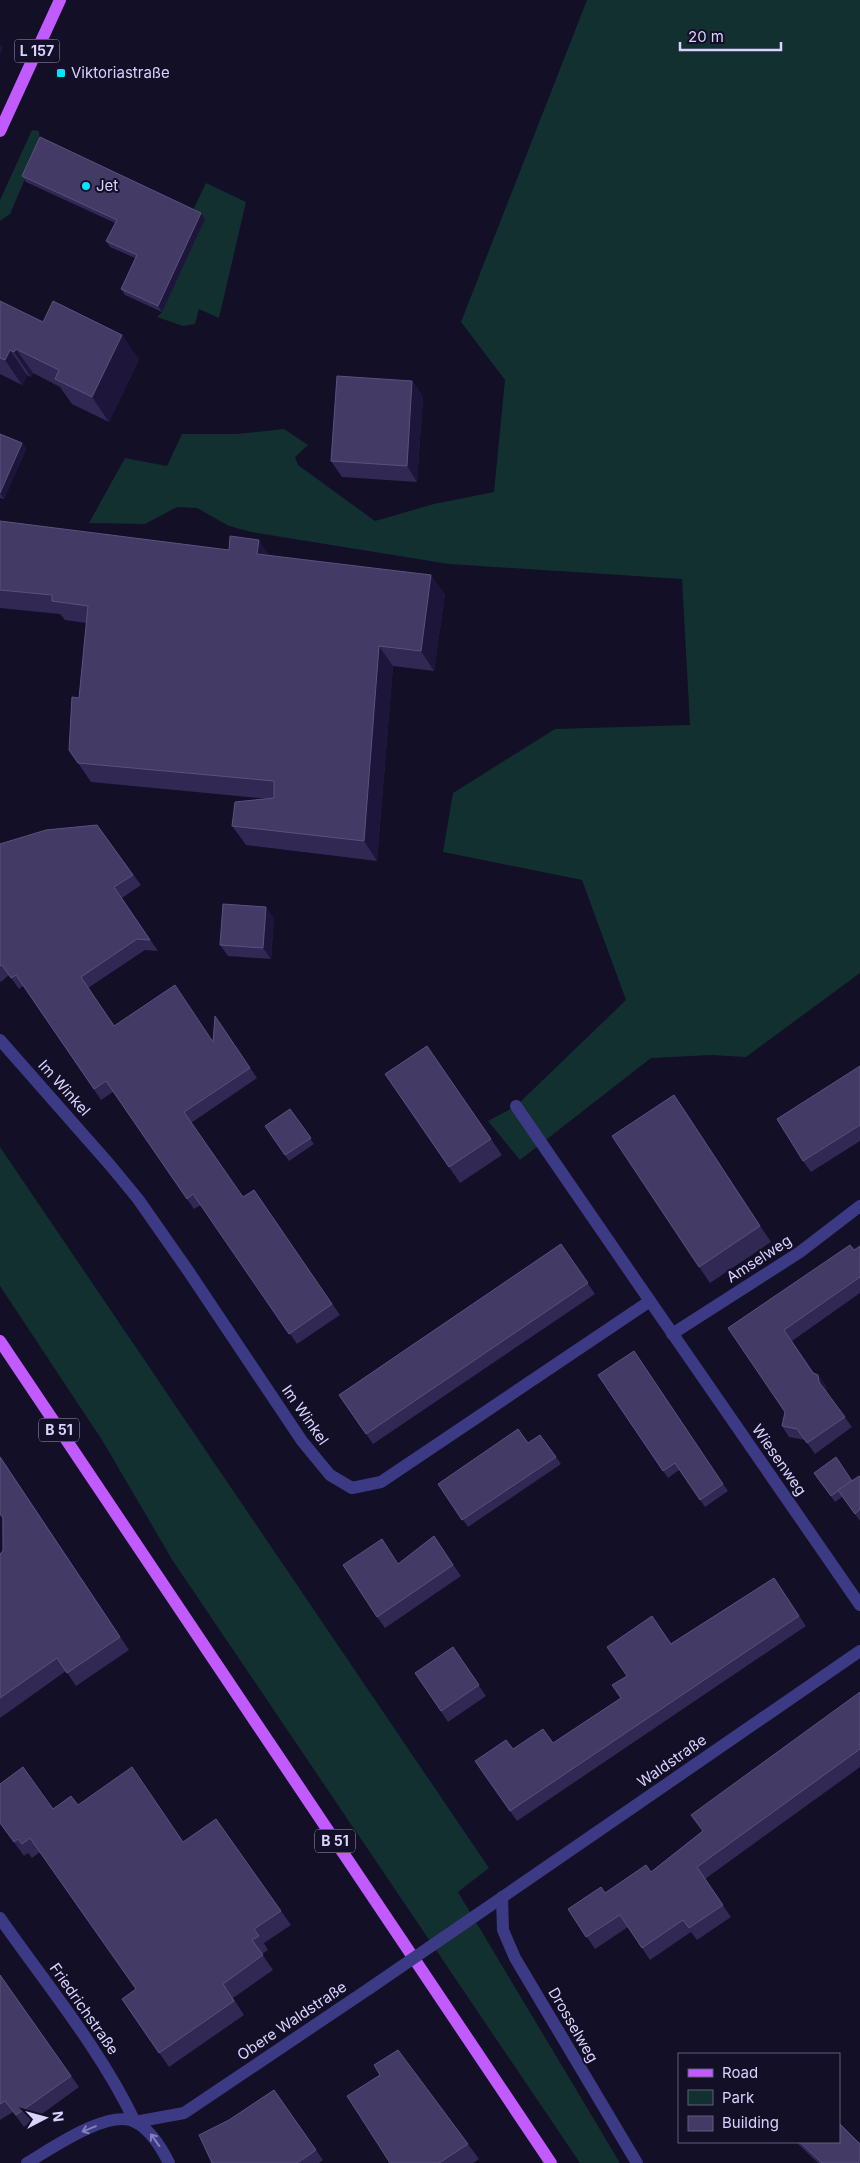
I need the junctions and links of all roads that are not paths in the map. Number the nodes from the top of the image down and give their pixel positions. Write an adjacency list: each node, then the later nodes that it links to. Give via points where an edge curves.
1 (60, 0): 2 (main road, L 157)
2 (0, 131)
3 (0, 1040): 6 (street, Im Winkel, via 138,1199 307,1448 330,1475 352,1488 381,1482)
4 (516, 1106): 6 (street)
5 (860, 1206): 7 (street, Amselweg, via 800,1252)
6 (650, 1301): 7 (street)
7 (672, 1334): 9 (street, Wiesenweg)
8 (0, 1341): 16 (main road, B 51)
9 (860, 1605)
10 (860, 1651): 11 (street, Waldstraße)
11 (502, 1897): 13 (street, Obere Waldstraße, bridge, via 184,2113); 17 (street, Drosselweg, via 502,1930 515,1958)
12 (0, 1918): 13 (street, Friedrichstraße, via 102,2063)
13 (136, 2122): 14 (street, Obere Waldstraße, one-way to 14, via 122,2118 86,2129); 15 (street, one-way to 13, via 150,2134)
14 (27, 2163)
15 (169, 2163)
16 (551, 2163)
17 (637, 2163)

